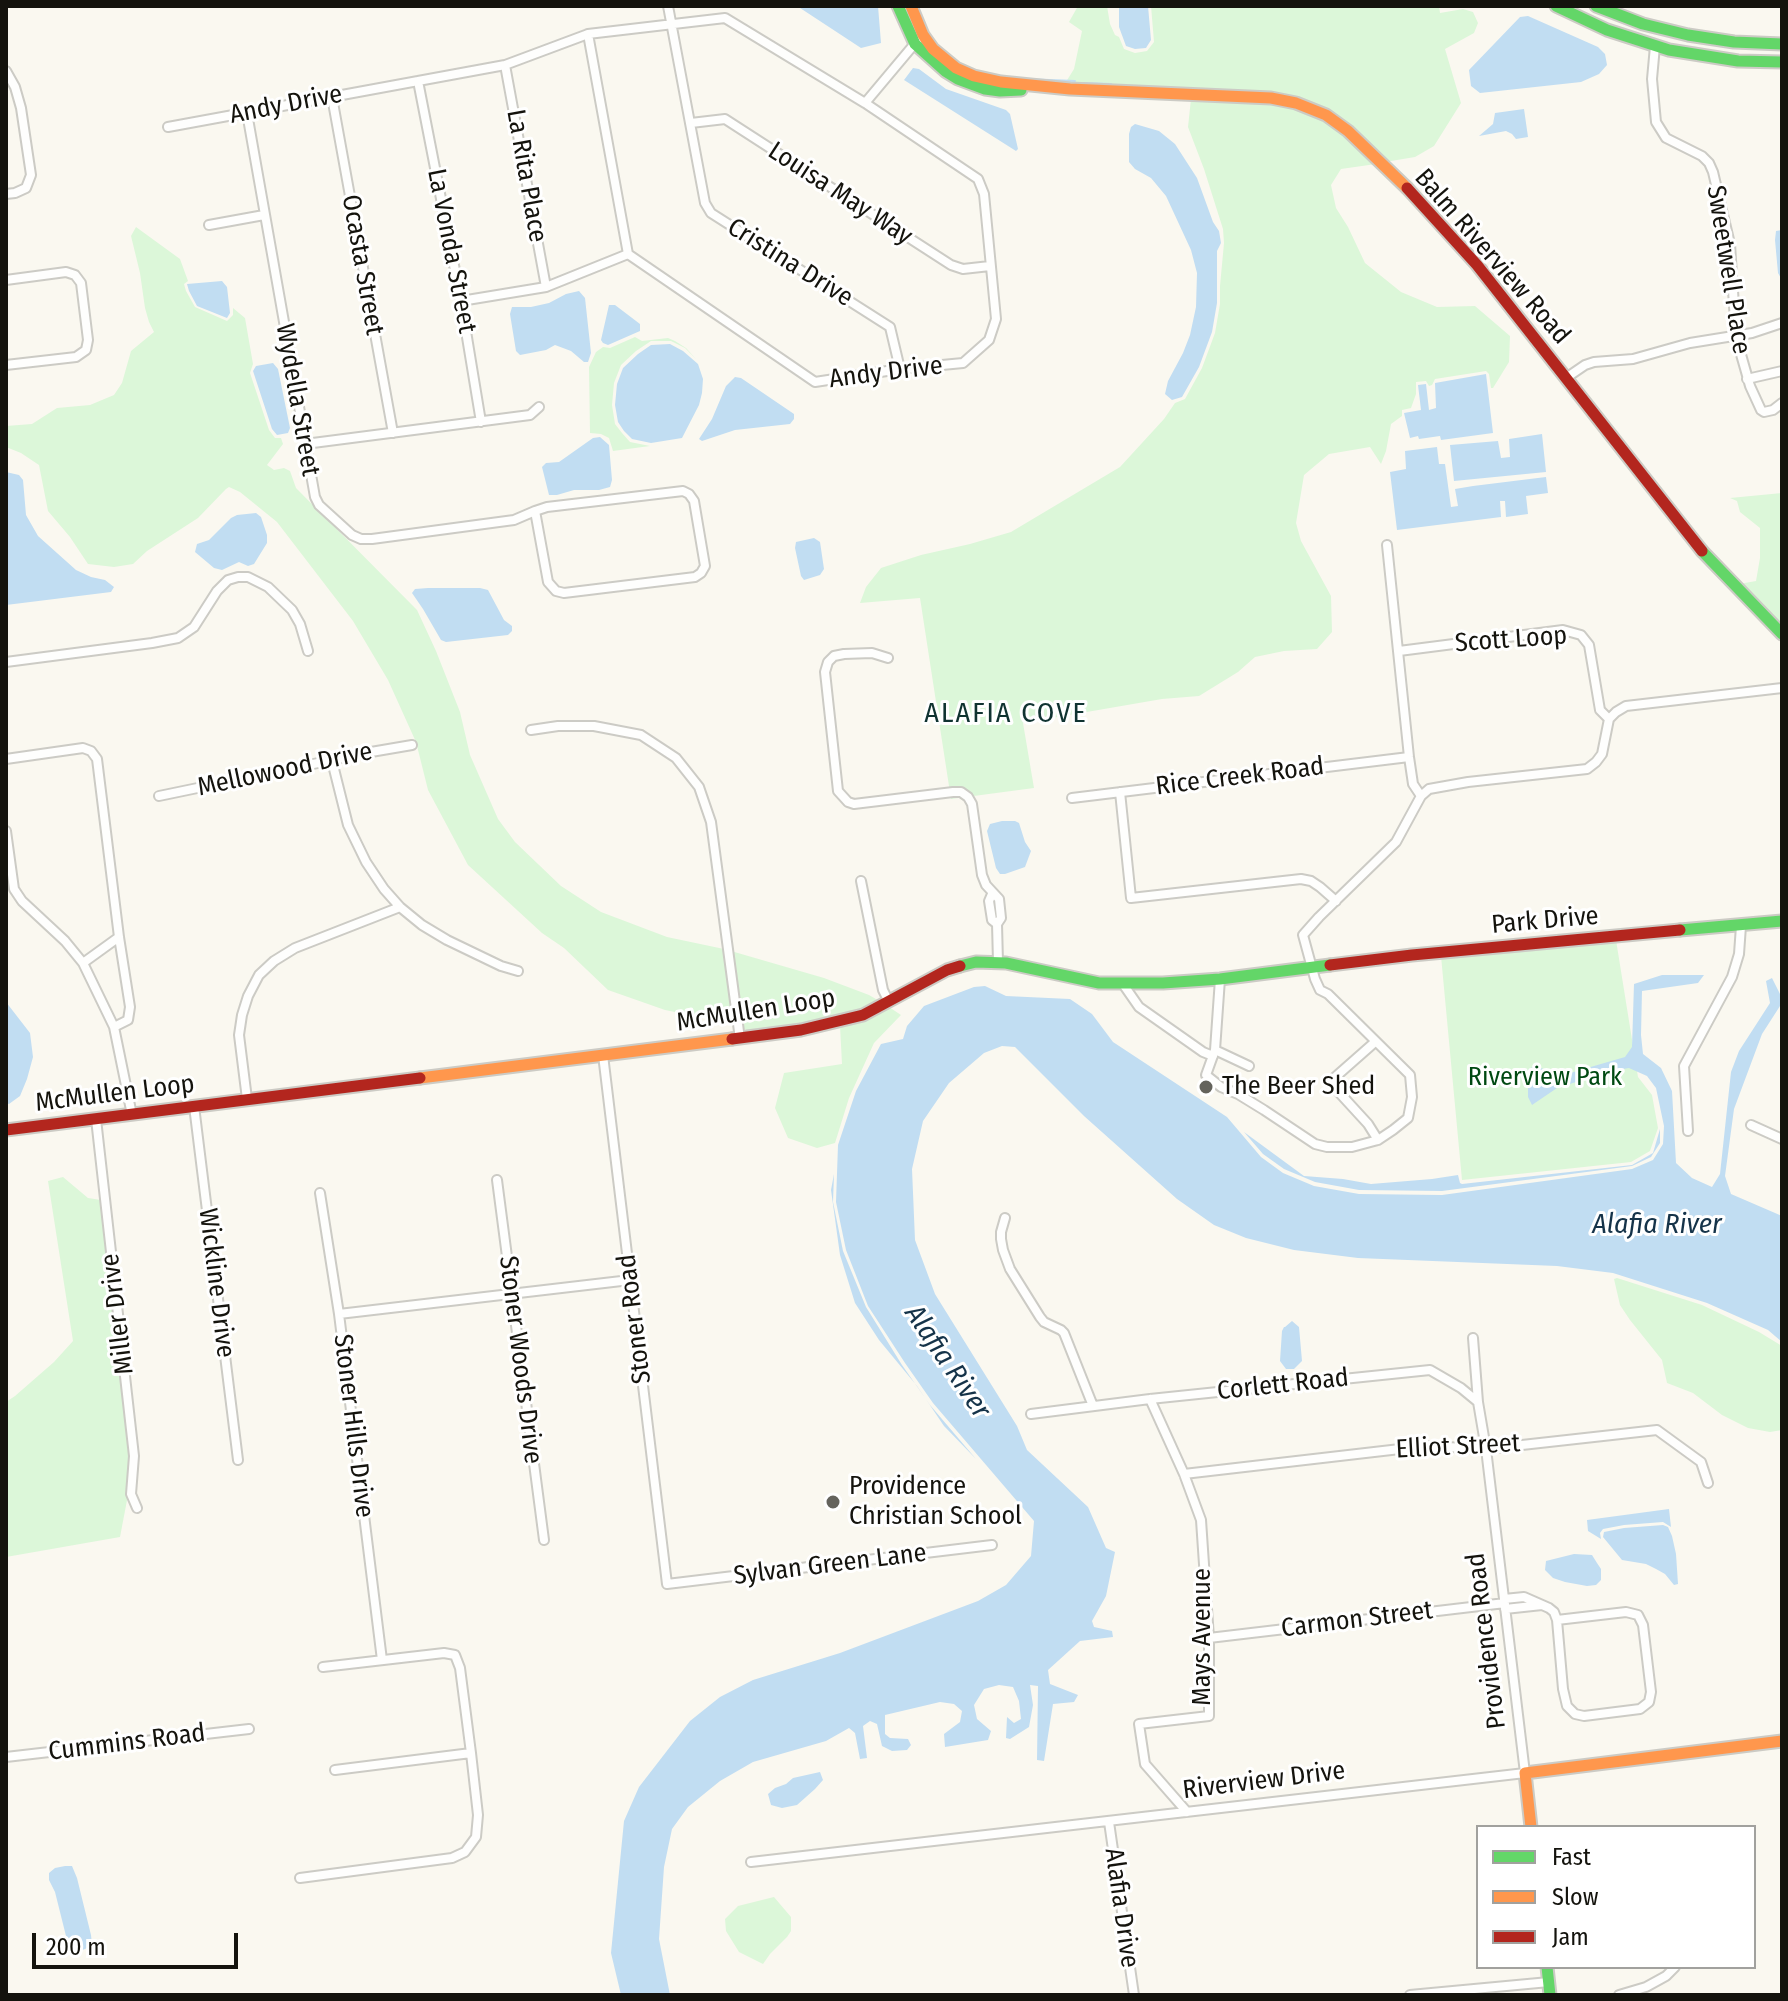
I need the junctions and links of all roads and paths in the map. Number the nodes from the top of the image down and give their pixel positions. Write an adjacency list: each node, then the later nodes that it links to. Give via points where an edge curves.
1 (668, 6): 6 (street, Cristina Drive)
2 (898, 6): 8 (street, Balm Riverview Road)
3 (911, 6): 8 (street, Balm Riverview Road)
4 (1556, 6): 10 (street)
5 (1596, 6): 9 (street, via 1688,35)
6 (673, 23): 7 (street, Andy Drive); 16 (street, Andy Drive, via 725,18); 18 (street, Cristina Drive)
7 (588, 34): 12 (street, Andy Drive); 23 (street)
8 (919, 39): 16 (street); 33 (street, Balm Riverview Road, via 945,71 985,89 1280,100 1326,115 1424,205)
9 (1782, 44)
10 (1655, 46): 11 (street, via 1713,58); 29 (street, Sweetwell Place, via 1656,122 1666,138 1702,156 1713,172 1730,244)
11 (1782, 62)
12 (505, 65): 14 (street, Andy Drive); 26 (street, La Rita Place)
13 (6, 71): 20 (street, via 21,108 31,175 26,188)
14 (418, 81): 15 (street, Andy Drive); 27 (street, La Vonda Street)
15 (332, 97): 17 (street, Andy Drive); 38 (street, Ocasta Street)
16 (865, 103): 24 (street, Andy Drive, via 978,179)
17 (247, 113): 19 (street, Andy Drive); 21 (street, Wydella Street)
18 (691, 123): 24 (street, Louisa May Way, via 725,119 951,265); 31 (street, Cristina Drive, via 711,213 890,327)
19 (168, 127)
20 (6, 194)
21 (264, 215): 22 (street); 39 (street, Wydella Street)
22 (209, 225)
23 (628, 254): 26 (street); 31 (street, Andy Drive, via 815,382)
24 (990, 266): 31 (street, Andy Drive, via 996,319 989,340 963,363)
25 (6, 280): 30 (street, via 75,275 81,283 88,340 86,350 76,357)
26 (546, 287): 27 (street)
27 (461, 301): 37 (street, La Vonda Street)
28 (1782, 323): 29 (street)
29 (1736, 337): 33 (street, via 1594,362); 34 (street, Sweetwell Place)
30 (6, 365)
31 (900, 369)
32 (1782, 371): 34 (street, Sweetwell Place)
33 (1566, 378): 42 (street, Balm Riverview Road, via 1711,562)
34 (1747, 379): 35 (street, Sweetwell Place, via 1761,410)
35 (1782, 403)
36 (539, 407): 37 (street, via 530,415)
37 (481, 422): 38 (street)
38 (393, 433): 39 (street)
39 (305, 444): 40 (street, Wydella Street, via 319,505 361,539 497,523)
40 (535, 511): 40 (street, Wydella Street, via 548,582 556,591 695,577 705,566 694,501 683,491)
41 (1387, 545): 44 (street)
42 (1782, 634)
43 (308, 651): 46 (street, via 292,610 268,587 238,577 217,591 194,627 178,638)
44 (1399, 651): 48 (street, Scott Loop, via 1563,630 1581,635 1589,645 1600,710); 51 (street)
45 (888, 658): 65 (street, via 844,654 828,662 838,791 854,804 953,792 968,797 982,875 999,899)
46 (6, 662)
47 (1782, 688): 48 (street, via 1626,706)
48 (1609, 719): 56 (street, via 1602,754 1587,769 1468,782 1429,789)
49 (531, 730): 73 (street, via 594,726 641,735 676,758 699,787 711,822)
50 (412, 745): 53 (street, Mellowood Drive)
51 (1409, 757): 54 (street, Rice Creek Road); 56 (street, via 1413,784)
52 (6, 759): 64 (street, via 83,748 97,759)
53 (332, 761): 55 (street, Mellowood Drive); 61 (street, via 348,825 366,862)
54 (1120, 792): 57 (street, Rice Creek Road); 60 (street, via 1131,898 1301,879)
55 (159, 796)
56 (1421, 796): 60 (street, via 1396,842)
57 (1072, 798)
58 (6, 831): 66 (street, via 14,889)
59 (861, 881): 71 (street)
60 (1336, 901): 67 (street, via 1303,935)
61 (400, 907): 68 (street, via 447,940); 78 (street, via 295,948 259,975 239,1035)
62 (1782, 921): 63 (street, Park Drive)
63 (1741, 926): 67 (street, Park Drive); 84 (street, via 1732,977 1684,1066)
64 (119, 937): 66 (street); 72 (street, via 130,1007 128,1020)
65 (998, 962): 70 (street, McMullen Loop); 71 (street, McMullen Loop, via 954,968)
66 (83, 963): 72 (street)
67 (1312, 967): 69 (street, McMullen Loop); 74 (street, via 1320,990)
68 (518, 971)
69 (1220, 979): 70 (street, McMullen Loop); 75 (street)
70 (1123, 984): 75 (street, via 1139,1007 1203,1052)
71 (889, 1002): 73 (street, McMullen Loop, via 832,1024)
72 (114, 1027): 80 (street)
73 (740, 1039): 76 (street, McMullen Loop)
74 (1375, 1042): 86 (street, via 1410,1075 1412,1097 1408,1118); 86 (street, via 1332,1082)
75 (1214, 1053): 77 (street); 86 (street, via 1206,1075 1315,1144 1352,1147)
76 (603, 1055): 78 (street, McMullen Loop); 90 (street, Stoner Road)
77 (1249, 1066)
78 (247, 1099): 79 (street, McMullen Loop)
79 (194, 1106): 80 (street, McMullen Loop); 99 (street, Wickline Drive)
80 (132, 1115): 81 (street, McMullen Loop)
81 (96, 1119): 83 (street, McMullen Loop); 102 (street, Miller Drive, via 134,1456 131,1494)
82 (1751, 1125): 85 (street)
83 (6, 1130)
84 (1688, 1131)
85 (1782, 1139)
86 (1378, 1140)
87 (497, 1180): 91 (street, Stoner Woods Drive)
88 (320, 1193): 92 (street, Stoner Hills Drive)
89 (1005, 1218): 96 (street, via 1001,1239 1010,1269 1044,1322 1064,1333)
90 (630, 1280): 91 (street); 105 (street, Stoner Road)
91 (512, 1294): 92 (street); 103 (street, Stoner Woods Drive)
92 (339, 1314): 109 (street, Stoner Hills Drive)
93 (1473, 1338): 95 (street)
94 (1150, 1399): 95 (street, Corlett Road, via 1430,1370); 96 (street, Corlett Road); 100 (street, Mays Avenue)
95 (1478, 1402): 98 (street)
96 (1093, 1406): 97 (street, Corlett Road)
97 (1031, 1414)
98 (1486, 1449): 100 (street, Elliot Street, via 1426,1446); 101 (street, Elliot Street, via 1657,1430 1701,1462); 106 (street, Providence Road)
99 (238, 1460)
100 (1184, 1474): 108 (street, Mays Avenue, via 1201,1520)
101 (1708, 1483)
102 (137, 1508)
103 (544, 1540)
104 (992, 1545): 105 (street, Sylvan Green Lane)
105 (667, 1584)
106 (1505, 1604): 107 (street, Carmon Street, via 1543,1605); 108 (street, Carmon Street); 116 (street, Providence Road)
107 (1557, 1620): 107 (street, via 1570,1710 1584,1716 1640,1709 1649,1702 1638,1615)
108 (1209, 1638): 117 (street, Mays Avenue, via 1209,1716 1139,1724 1145,1764)
109 (382, 1660): 110 (street); 113 (street, via 455,1655)
110 (323, 1667)
111 (249, 1729): 114 (street, Cummins Road)
112 (1782, 1741): 116 (street, Riverview Drive)
113 (471, 1753): 115 (street); 121 (street, via 478,1815 476,1837 465,1852)
114 (6, 1757)
115 (335, 1770)
116 (1525, 1773): 117 (street, Riverview Drive); 119 (street, Providence Road)
117 (1187, 1812): 118 (street, Riverview Drive)
118 (1109, 1822): 120 (street, Riverview Drive); 126 (street, Alafia Drive)
119 (1531, 1825)
120 (751, 1862)
121 (300, 1878)
122 (1547, 1969): 124 (street)
123 (1673, 1969): 125 (street)
124 (1550, 1989): 127 (street)
125 (1648, 1991): 128 (street)
126 (1134, 1995)
127 (1410, 1995)
128 (1619, 1995)

